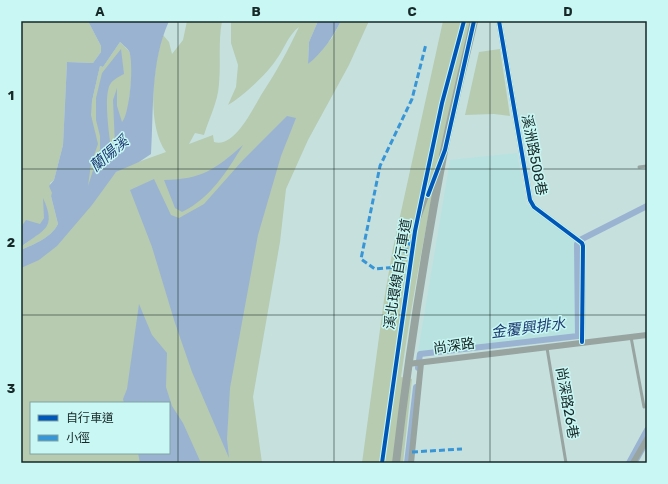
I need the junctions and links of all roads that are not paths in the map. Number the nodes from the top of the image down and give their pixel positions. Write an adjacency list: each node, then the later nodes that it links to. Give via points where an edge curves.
1 (474, 21): 3 (street)
2 (499, 21): 9 (street, 溪洲路508巷, via 530,200 534,207 582,242)
3 (444, 150): 6 (lane); 12 (street)
4 (647, 166): 5 (lane)
5 (639, 167)
6 (415, 231)
7 (647, 335): 8 (street, 尚深路)
8 (631, 337): 9 (street, 尚深路); 13 (lane)
9 (582, 342): 10 (street, 尚深路)
10 (546, 346): 11 (street, 尚深路); 17 (lane, 尚深路26巷)
11 (421, 363): 12 (street, 尚深路); 16 (street)
12 (408, 364): 15 (street)
13 (644, 407)
14 (647, 439): 18 (street)
15 (396, 463)
16 (411, 463)
17 (566, 463)
18 (633, 463)

